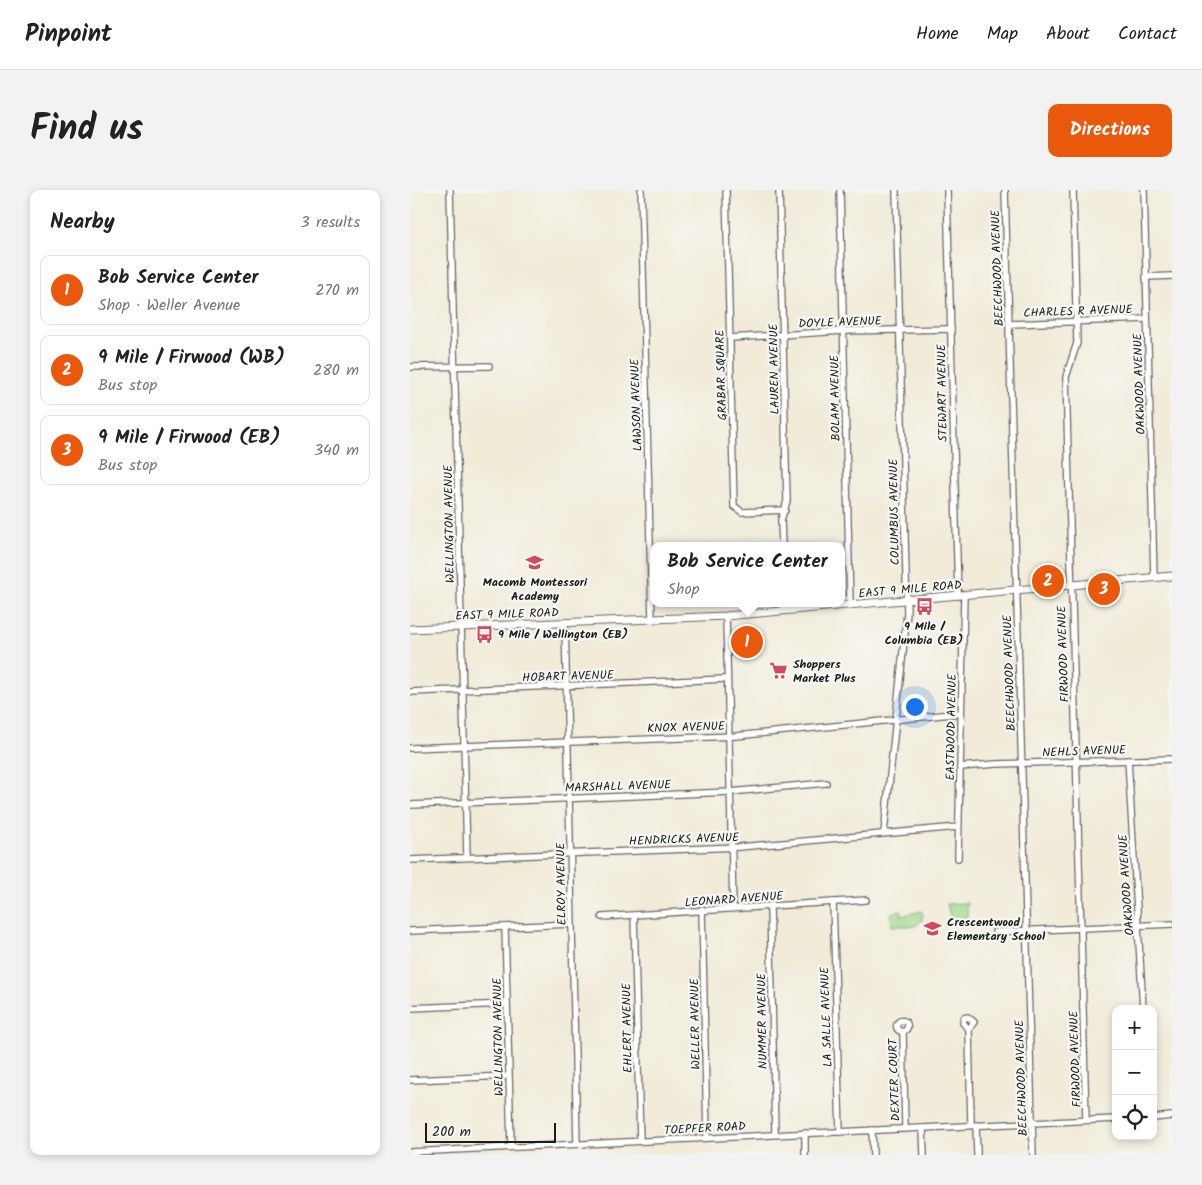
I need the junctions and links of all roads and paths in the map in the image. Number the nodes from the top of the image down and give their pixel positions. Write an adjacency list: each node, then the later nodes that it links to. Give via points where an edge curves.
1 (450, 190): 21 (street, WELLINGTON AVENUE)
2 (641, 190): 25 (street, LAWSON AVENUE)
3 (726, 190): 20 (street, GRABAR SQUARE)
4 (779, 190): 19 (street, LAUREN AVENUE)
5 (840, 190): 18 (street, BOLAM AVENUE)
6 (896, 190): 17 (street, COLUMBUS AVENUE)
7 (947, 190): 16 (street, STEWART AVENUE)
8 (1005, 190): 15 (street, BEECHWOOD AVENUE)
9 (1073, 190): 14 (street, FIRWOOD AVENUE)
10 (1144, 190): 12 (street, OAKWOOD AVENUE)
11 (1172, 276): 12 (street)
12 (1146, 277): 13 (street, OAKWOOD AVENUE)
13 (1147, 319): 14 (street, CHARLES R AVENUE); 28 (street, OAKWOOD AVENUE)
14 (1076, 321): 15 (street, CHARLES R AVENUE); 29 (street, FIRWOOD AVENUE, via 1077,347 1066,371)
15 (1009, 324): 30 (street, BEECHWOOD AVENUE)
16 (951, 328): 17 (street, DOYLE AVENUE); 31 (street, STEWART AVENUE)
17 (900, 330): 18 (street, DOYLE AVENUE); 32 (street, COLUMBUS AVENUE)
18 (843, 331): 19 (street, DOYLE AVENUE); 34 (street, BOLAM AVENUE)
19 (783, 334): 20 (street, DOYLE AVENUE); 24 (street, LAUREN AVENUE)
20 (730, 338): 24 (street, GRABAR SQUARE, via 735,509 744,513)
21 (456, 366): 22 (street); 23 (street); 42 (street, WELLINGTON AVENUE)
22 (489, 366)
23 (410, 367)
24 (785, 510): 26 (street, LAUREN AVENUE)
25 (650, 542)
26 (782, 542)
27 (1172, 576): 28 (main road, EAST 9 MILE ROAD)
28 (1154, 577): 29 (main road, EAST 9 MILE ROAD)
29 (1071, 586): 30 (main road, EAST 9 MILE ROAD); 56 (street, FIRWOOD AVENUE)
30 (1016, 591): 31 (main road, EAST 9 MILE ROAD); 57 (street, BEECHWOOD AVENUE)
31 (960, 595): 32 (main road, EAST 9 MILE ROAD); 48 (street, EASTWOOD AVENUE)
32 (907, 600): 34 (main road, EAST 9 MILE ROAD); 49 (street, COLUMBUS AVENUE)
33 (845, 605): 34 (main road, EAST 9 MILE ROAD)
34 (850, 605)
35 (652, 607): 40 (street, LAWSON AVENUE)
36 (783, 607): 38 (street)
37 (828, 607): 38 (main road, EAST 9 MILE ROAD)
38 (783, 611): 39 (main road, EAST 9 MILE ROAD)
39 (726, 616): 40 (main road, EAST 9 MILE ROAD); 44 (street)
40 (652, 620): 41 (main road, EAST 9 MILE ROAD)
41 (565, 624): 42 (main road, EAST 9 MILE ROAD); 45 (street, ELROY AVENUE)
42 (461, 627): 43 (main road, EAST 9 MILE ROAD); 46 (street, WELLINGTON AVENUE)
43 (410, 629)
44 (726, 679): 45 (street, HOBART AVENUE); 50 (street)
45 (566, 686): 46 (street, HOBART AVENUE); 51 (street, ELROY AVENUE)
46 (463, 690): 47 (street, HOBART AVENUE); 52 (street, WELLINGTON AVENUE)
47 (410, 692)
48 (961, 713): 49 (street, KNOX AVENUE); 58 (street, EASTWOOD AVENUE)
49 (895, 719): 50 (street, KNOX AVENUE); 65 (street, COLUMBUS AVENUE)
50 (728, 736): 51 (street, KNOX AVENUE); 60 (street)
51 (568, 741): 52 (street, KNOX AVENUE); 61 (street, ELROY AVENUE)
52 (464, 746): 53 (street, KNOX AVENUE); 62 (street, WELLINGTON AVENUE)
53 (410, 748)
54 (1172, 759): 55 (street, NEHLS AVENUE)
55 (1128, 760): 56 (street, NEHLS AVENUE); 80 (street, OAKWOOD AVENUE)
56 (1077, 762): 57 (street, NEHLS AVENUE); 82 (street, FIRWOOD AVENUE)
57 (1022, 763): 58 (street, NEHLS AVENUE); 83 (street, BEECHWOOD AVENUE)
58 (960, 767): 64 (street, EASTWOOD AVENUE)
59 (826, 783): 60 (street, MARSHALL AVENUE)
60 (730, 792): 61 (street, MARSHALL AVENUE); 66 (street)
61 (569, 798): 62 (street, MARSHALL AVENUE); 67 (street, ELROY AVENUE)
62 (465, 803): 63 (street, MARSHALL AVENUE); 68 (street, WELLINGTON AVENUE)
63 (410, 805)
64 (958, 827): 65 (street, HENDRICKS AVENUE); 69 (street, EASTWOOD AVENUE)
65 (884, 833): 66 (street, HENDRICKS AVENUE)
66 (731, 847): 67 (street, HENDRICKS AVENUE); 74 (street)
67 (570, 854): 68 (street, HENDRICKS AVENUE); 78 (street, ELROY AVENUE)
68 (467, 858): 70 (street, HENDRICKS AVENUE)
69 (958, 858)
70 (410, 860)
71 (866, 900): 72 (street, LEONARD AVENUE)
72 (833, 902): 73 (street, LEONARD AVENUE); 102 (street, LA SALLE AVENUE)
73 (770, 906): 74 (street, LEONARD AVENUE); 104 (street, NUMMER AVENUE)
74 (733, 907): 75 (street, LEONARD AVENUE)
75 (702, 909): 76 (street, LEONARD AVENUE); 105 (street, WELLER AVENUE)
76 (634, 915): 77 (street, LEONARD AVENUE); 106 (street, EHLERT AVENUE)
77 (602, 916)
78 (572, 924): 81 (street); 107 (street, ELROY AVENUE)
79 (1172, 924): 80 (street)
80 (1139, 925): 82 (street); 87 (street, OAKWOOD AVENUE)
81 (505, 927): 84 (street); 86 (street, WELLINGTON AVENUE)
82 (1081, 928): 83 (street); 96 (street, FIRWOOD AVENUE)
83 (1027, 930): 85 (street); 97 (street, BEECHWOOD AVENUE)
84 (410, 931)
85 (995, 932)
86 (507, 1004): 88 (street); 91 (street, WELLINGTON AVENUE)
87 (1143, 1005)
88 (410, 1008)
89 (969, 1029): 98 (street)
90 (902, 1032): 100 (street, DEXTER COURT)
91 (508, 1076): 92 (street); 108 (street, WELLINGTON AVENUE)
92 (410, 1080)
93 (1172, 1116): 94 (street)
94 (1157, 1118)
95 (1112, 1119): 96 (street, TOEPFER ROAD)
96 (1086, 1120): 97 (street, TOEPFER ROAD)
97 (1032, 1123): 98 (street, TOEPFER ROAD); 115 (street, BEECHWOOD AVENUE)
98 (974, 1125): 99 (street, TOEPFER ROAD); 114 (street)
99 (923, 1128): 100 (street, TOEPFER ROAD); 113 (street)
100 (905, 1129): 101 (street, TOEPFER ROAD)
101 (872, 1130): 102 (street, TOEPFER ROAD); 112 (street)
102 (840, 1132): 103 (street, TOEPFER ROAD)
103 (805, 1133): 104 (street, TOEPFER ROAD); 111 (street)
104 (775, 1134): 105 (street, TOEPFER ROAD)
105 (707, 1138): 106 (street, TOEPFER ROAD)
106 (640, 1141): 107 (street, TOEPFER ROAD)
107 (577, 1144): 108 (street, TOEPFER ROAD)
108 (510, 1147): 110 (street, TOEPFER ROAD)
109 (410, 1152): 110 (street, TOEPFER ROAD)
110 (463, 1152)
111 (805, 1155)
112 (873, 1155)
113 (924, 1155)
114 (977, 1155)
115 (1033, 1155)

